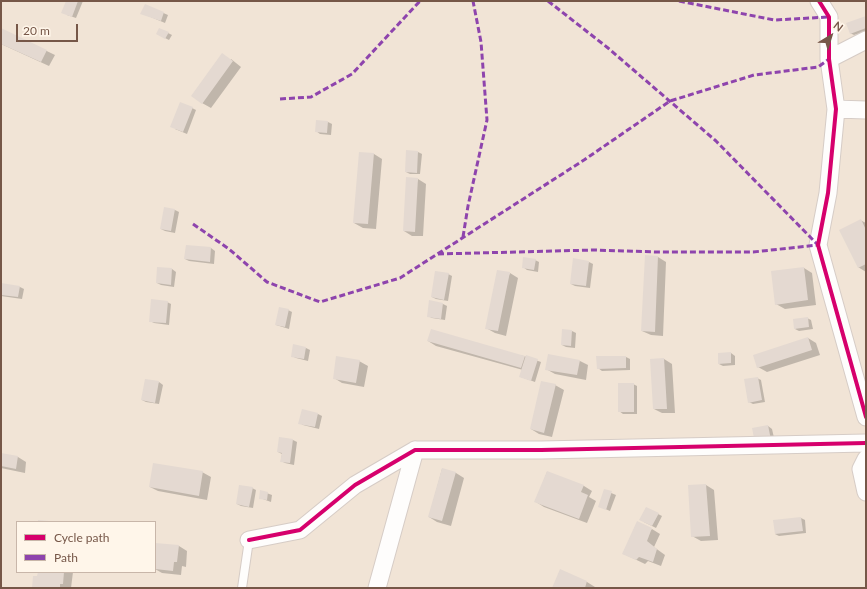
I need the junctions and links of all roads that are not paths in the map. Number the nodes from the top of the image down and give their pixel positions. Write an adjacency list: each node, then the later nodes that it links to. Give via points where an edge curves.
1 (819, 1): 3 (street, via 829,18)
2 (866, 40): 3 (street)
3 (829, 59): 4 (street)
4 (836, 109): 5 (street); 6 (street, via 828,193 818,245)
5 (866, 110)
6 (866, 417)
7 (866, 443): 8 (street)
8 (415, 450): 11 (street, via 355,486 300,530); 13 (street)
9 (866, 459): 10 (street, via 861,469)
10 (866, 492)
11 (249, 540): 12 (lane)
12 (242, 588)
13 (377, 588)

